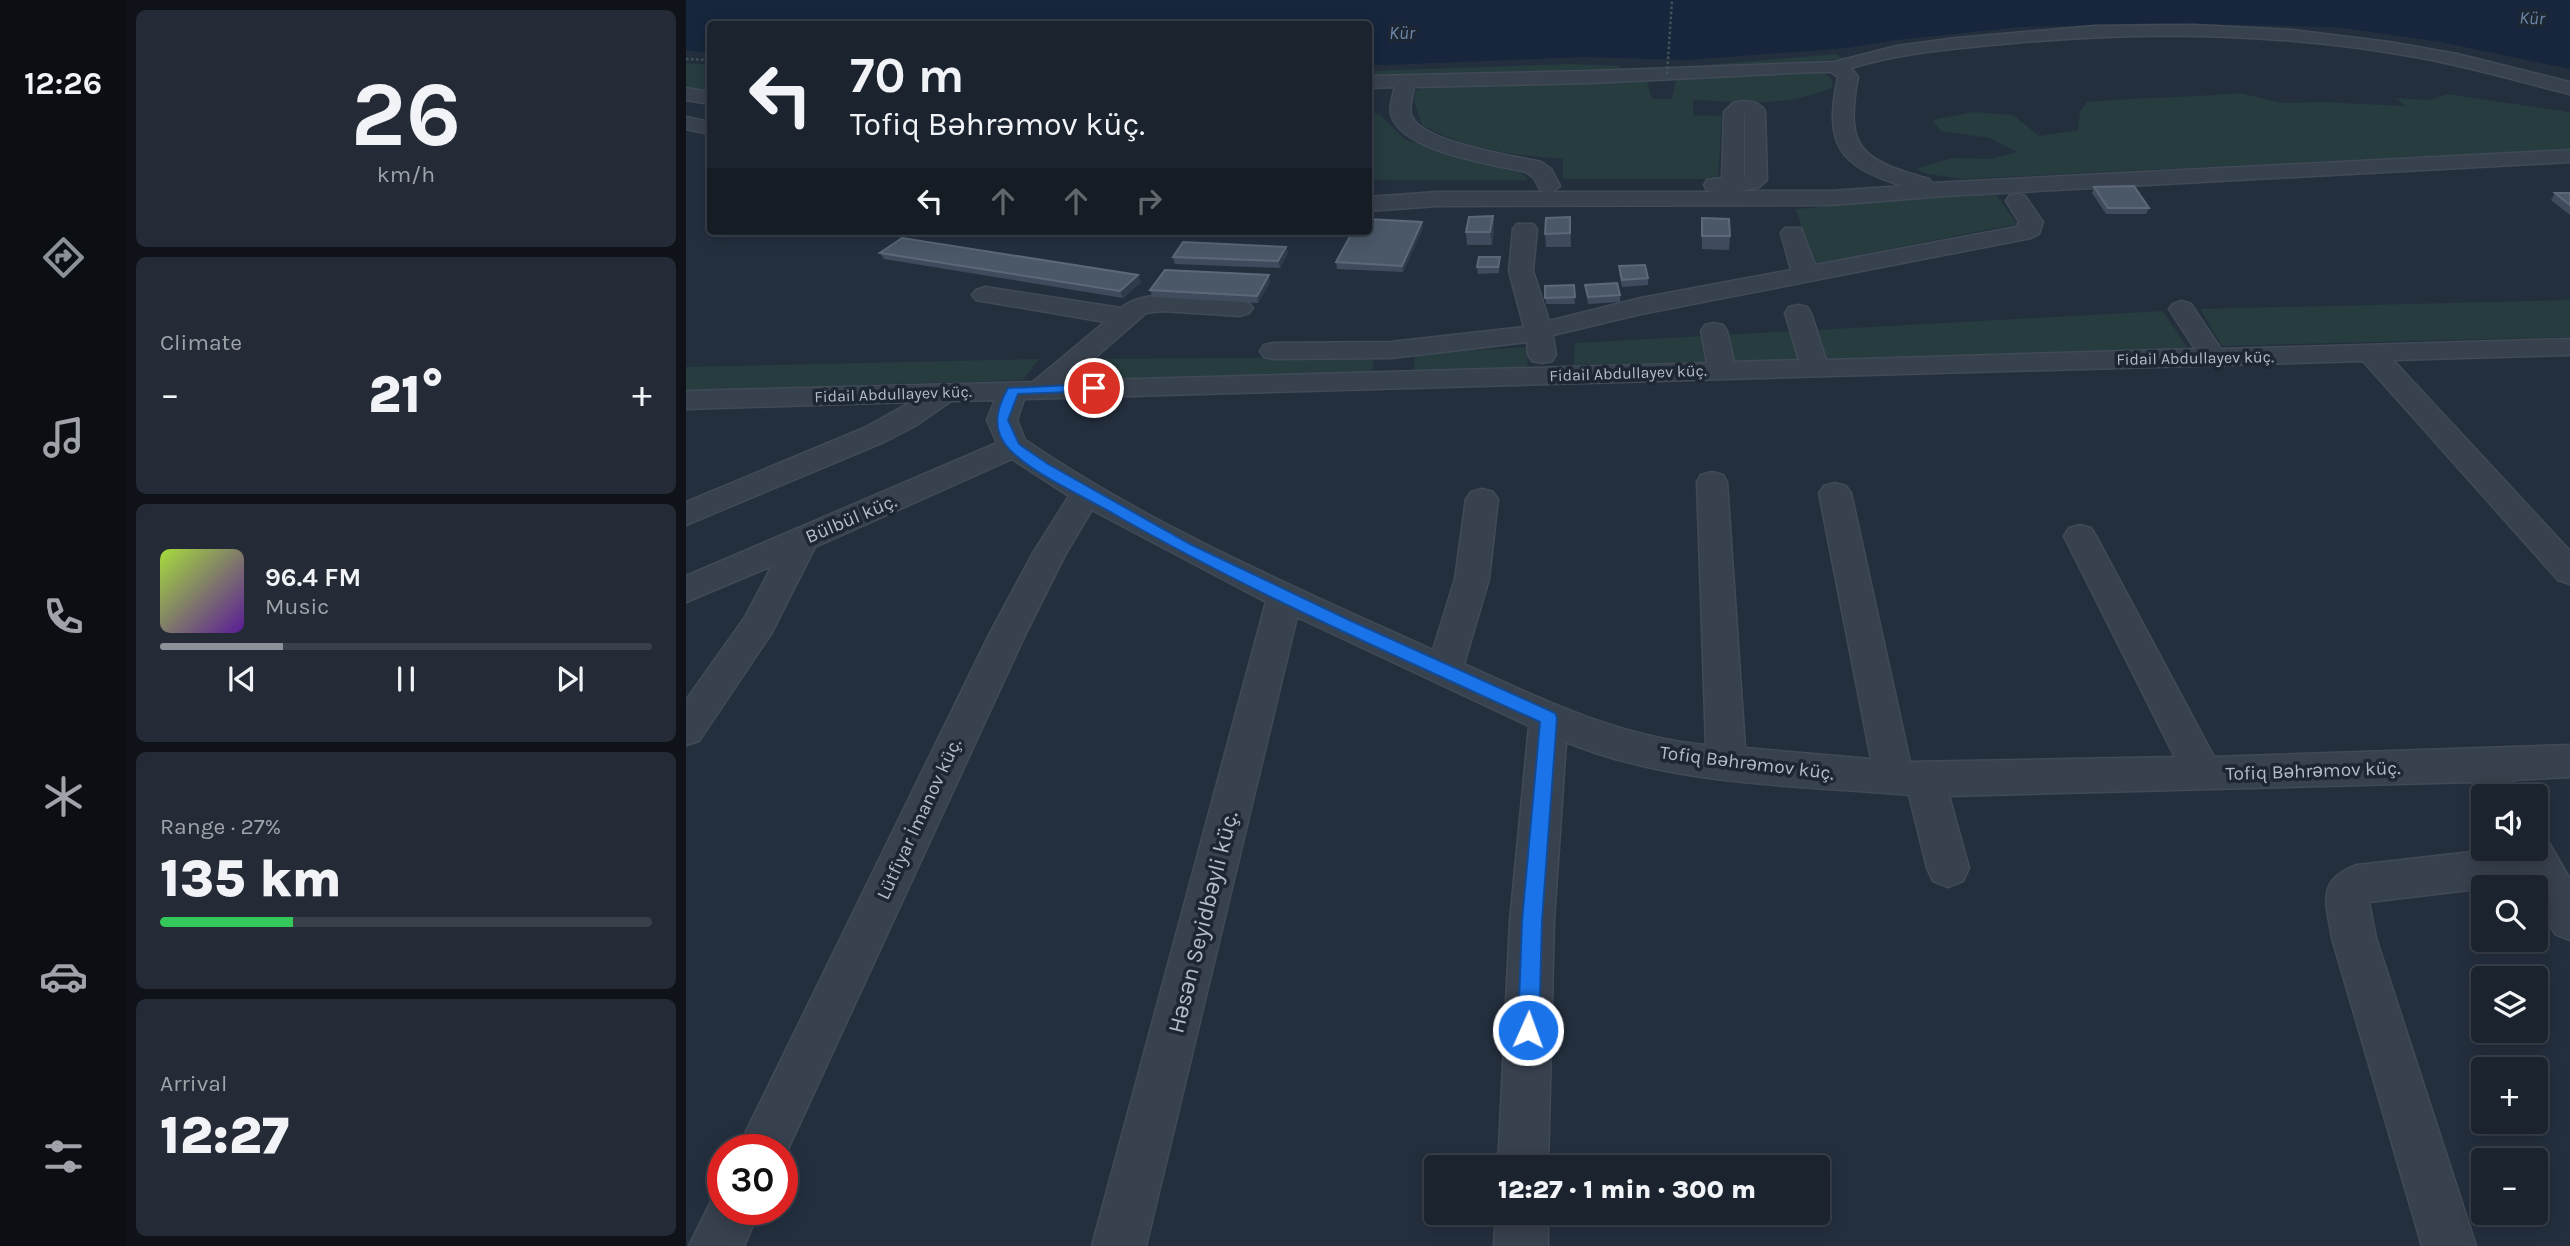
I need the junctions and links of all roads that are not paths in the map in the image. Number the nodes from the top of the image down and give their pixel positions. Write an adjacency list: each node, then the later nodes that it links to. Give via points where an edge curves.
1 (1836, 67): 2 (street); 5 (street, via 1901,49 2040,34 2191,31 2390,47); 17 (street, via 1848,77 1841,124 1851,152 1887,174)
2 (1667, 74): 3 (street); 7 (street)
3 (1406, 81): 4 (street); 10 (street)
4 (1372, 82)
5 (2570, 88)
6 (686, 94): 8 (street)
7 (1663, 95)
8 (707, 98)
9 (1379, 108): 10 (street)
10 (1401, 115): 15 (street, via 1407,124 1442,145 1533,167)
11 (686, 123): 12 (street)
12 (707, 127)
13 (2570, 156): 17 (street)
14 (1733, 185): 15 (street)
15 (1549, 186): 16 (street)
16 (1372, 187)
17 (1945, 189): 19 (street, via 1781,200)
18 (2017, 201): 22 (street, via 2031,222 2031,229 2023,233)
19 (1372, 204)
20 (1524, 229): 29 (street, via 1521,271)
21 (1793, 233): 22 (street)
22 (1805, 274): 29 (street, via 1641,306)
23 (985, 295): 27 (street)
24 (1240, 309): 27 (street, via 1152,303)
25 (2182, 309): 34 (street)
26 (1798, 313): 35 (street)
27 (1126, 317): 39 (street)
28 (1714, 331): 36 (street)
29 (1539, 332): 31 (street); 37 (street)
30 (2570, 347): 33 (street, Fidail Abdullayev küç.)
31 (1391, 350): 32 (street); 38 (street)
32 (1275, 351)
33 (2371, 353): 34 (street, Fidail Abdullayev küç.); 52 (street)
34 (2213, 357): 35 (street, Fidail Abdullayev küç.)
35 (1815, 368): 36 (street, Fidail Abdullayev küç.)
36 (1722, 370): 37 (street, Fidail Abdullayev küç.)
37 (1544, 375): 38 (street, Fidail Abdullayev küç.)
38 (1392, 379): 39 (street, Fidail Abdullayev küç.)
39 (1026, 390): 40 (street, Fidail Abdullayev küç.); 42 (street, via 1002,420)
40 (942, 394): 41 (street, Fidail Abdullayev küç.); 45 (street, via 874,435)
41 (686, 400)
42 (1014, 447): 46 (street, Tofiq Bəhrəmov küç.); 51 (street, Bülbül küç.)
43 (1712, 482): 59 (street)
44 (686, 486): 45 (street)
45 (737, 493): 49 (street)
46 (1087, 493): 54 (street, Tofiq Bəhrəmov küç.); 67 (street, Lütfiyar İmanov küç., via 1049,553 1007,635)
47 (1835, 493): 61 (street)
48 (1482, 499): 55 (street, via 1472,579)
49 (686, 514)
50 (2080, 536): 60 (street)
51 (802, 540): 53 (street, Bülbül küç.); 57 (street, via 759,625)
52 (2570, 572)
53 (686, 590)
54 (1286, 597): 55 (street, Tofiq Bəhrəmov küç.); 72 (street, Həsən Seyidbəyli küç.)
55 (1444, 671): 56 (street, Tofiq Bəhrəmov küç.)
56 (1549, 718): 59 (street, Tofiq Bəhrəmov küç., via 1595,737 1674,758); 68 (street, via 1532,921)
57 (686, 730)
58 (2570, 761): 62 (street, Tofiq Bəhrəmov küç.)
59 (1726, 763): 61 (street, Tofiq Bəhrəmov küç.)
60 (2203, 774): 61 (street, Tofiq Bəhrəmov küç.); 62 (street, Tofiq Bəhrəmov küç.)
61 (1910, 779): 65 (street)
62 (2492, 780)
63 (2502, 861): 74 (street, via 2357,884 2346,895 2354,938)
64 (2537, 861): 66 (street)
65 (1948, 869)
66 (2570, 920)
67 (770, 1134)
68 (1523, 1155)
69 (726, 1225): 71 (street)
70 (1522, 1225): 73 (street)
71 (716, 1246)
72 (1119, 1246)
73 (1521, 1246)
74 (2448, 1246)

